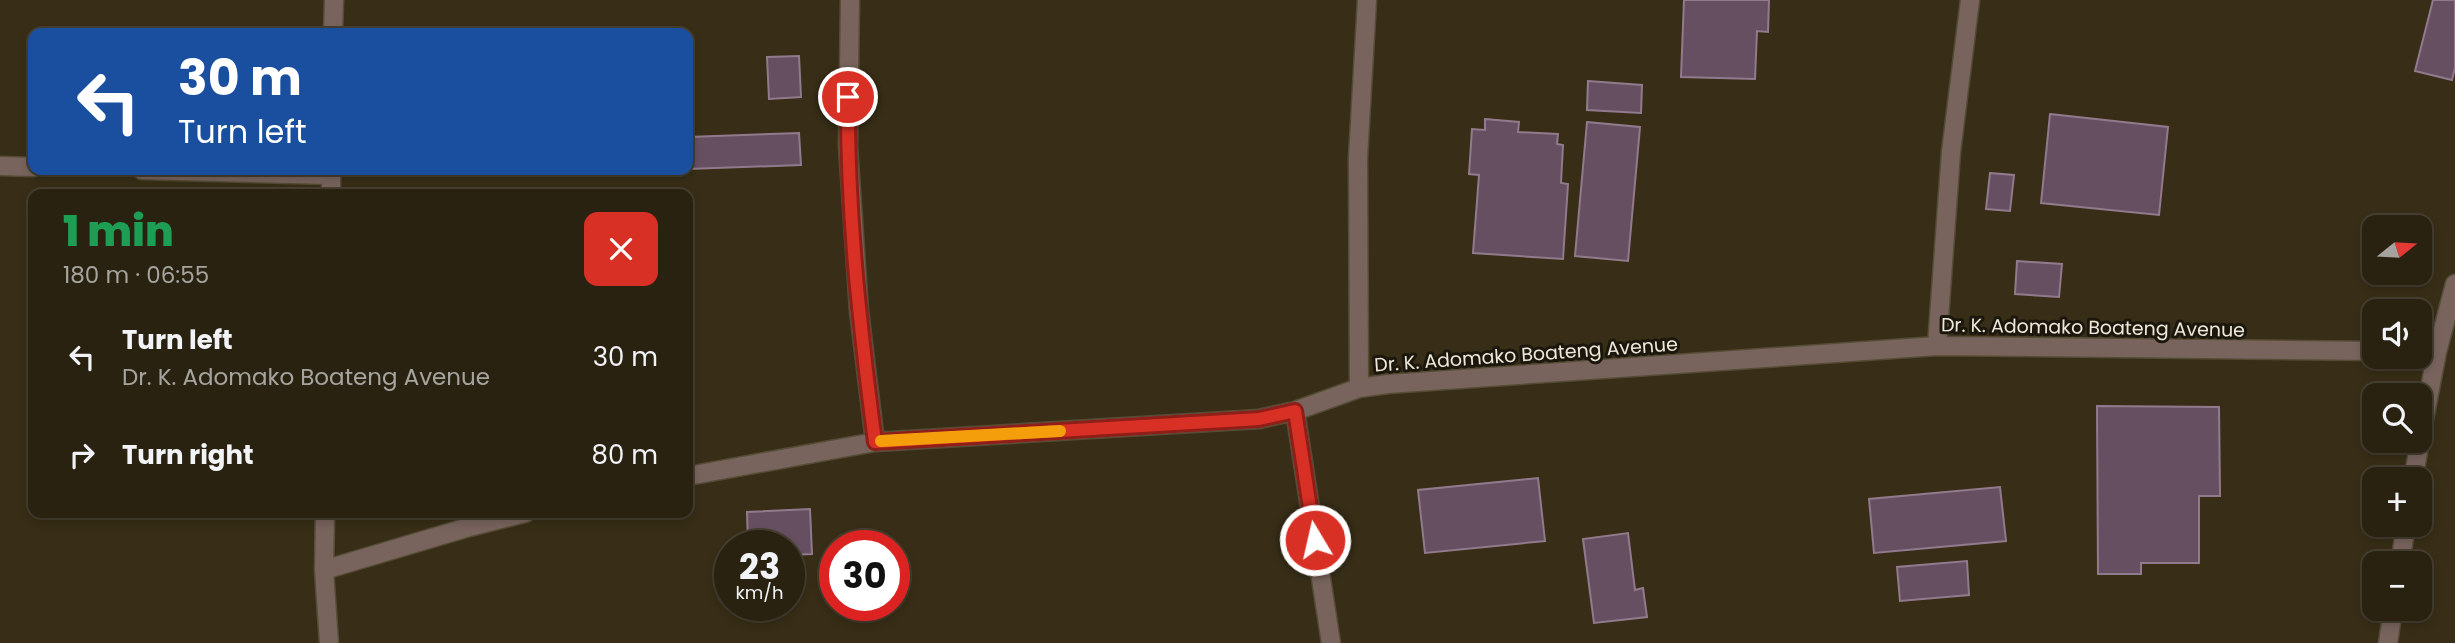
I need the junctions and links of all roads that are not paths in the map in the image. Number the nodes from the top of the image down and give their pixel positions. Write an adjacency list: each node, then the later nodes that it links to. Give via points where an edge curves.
1 (334, 0): 5 (street)
2 (849, 0): 14 (street, via 848,146 859,311)
3 (1367, 0): 12 (street, via 1358,158)
4 (1970, 0): 10 (street, via 1951,152)
5 (333, 28)
6 (0, 166): 7 (street)
7 (28, 167)
8 (2455, 284): 9 (street)
9 (2432, 342)
10 (1937, 346): 11 (street, Dr. K. Adomako Boateng Avenue); 12 (street, Dr. K. Adomako Boateng Avenue)
11 (2362, 351)
12 (1359, 388): 13 (street, Dr. K. Adomako Boateng Avenue)
13 (1295, 411): 14 (street, Dr. K. Adomako Boateng Avenue, via 1259,419); 21 (street)
14 (875, 442): 15 (street, Dr. K. Adomako Boateng Avenue)
15 (693, 475)
16 (325, 518): 18 (street)
17 (505, 518): 18 (street)
18 (324, 570): 20 (street)
19 (2391, 621): 22 (street)
20 (329, 643)
21 (1331, 643)
22 (2388, 643)

